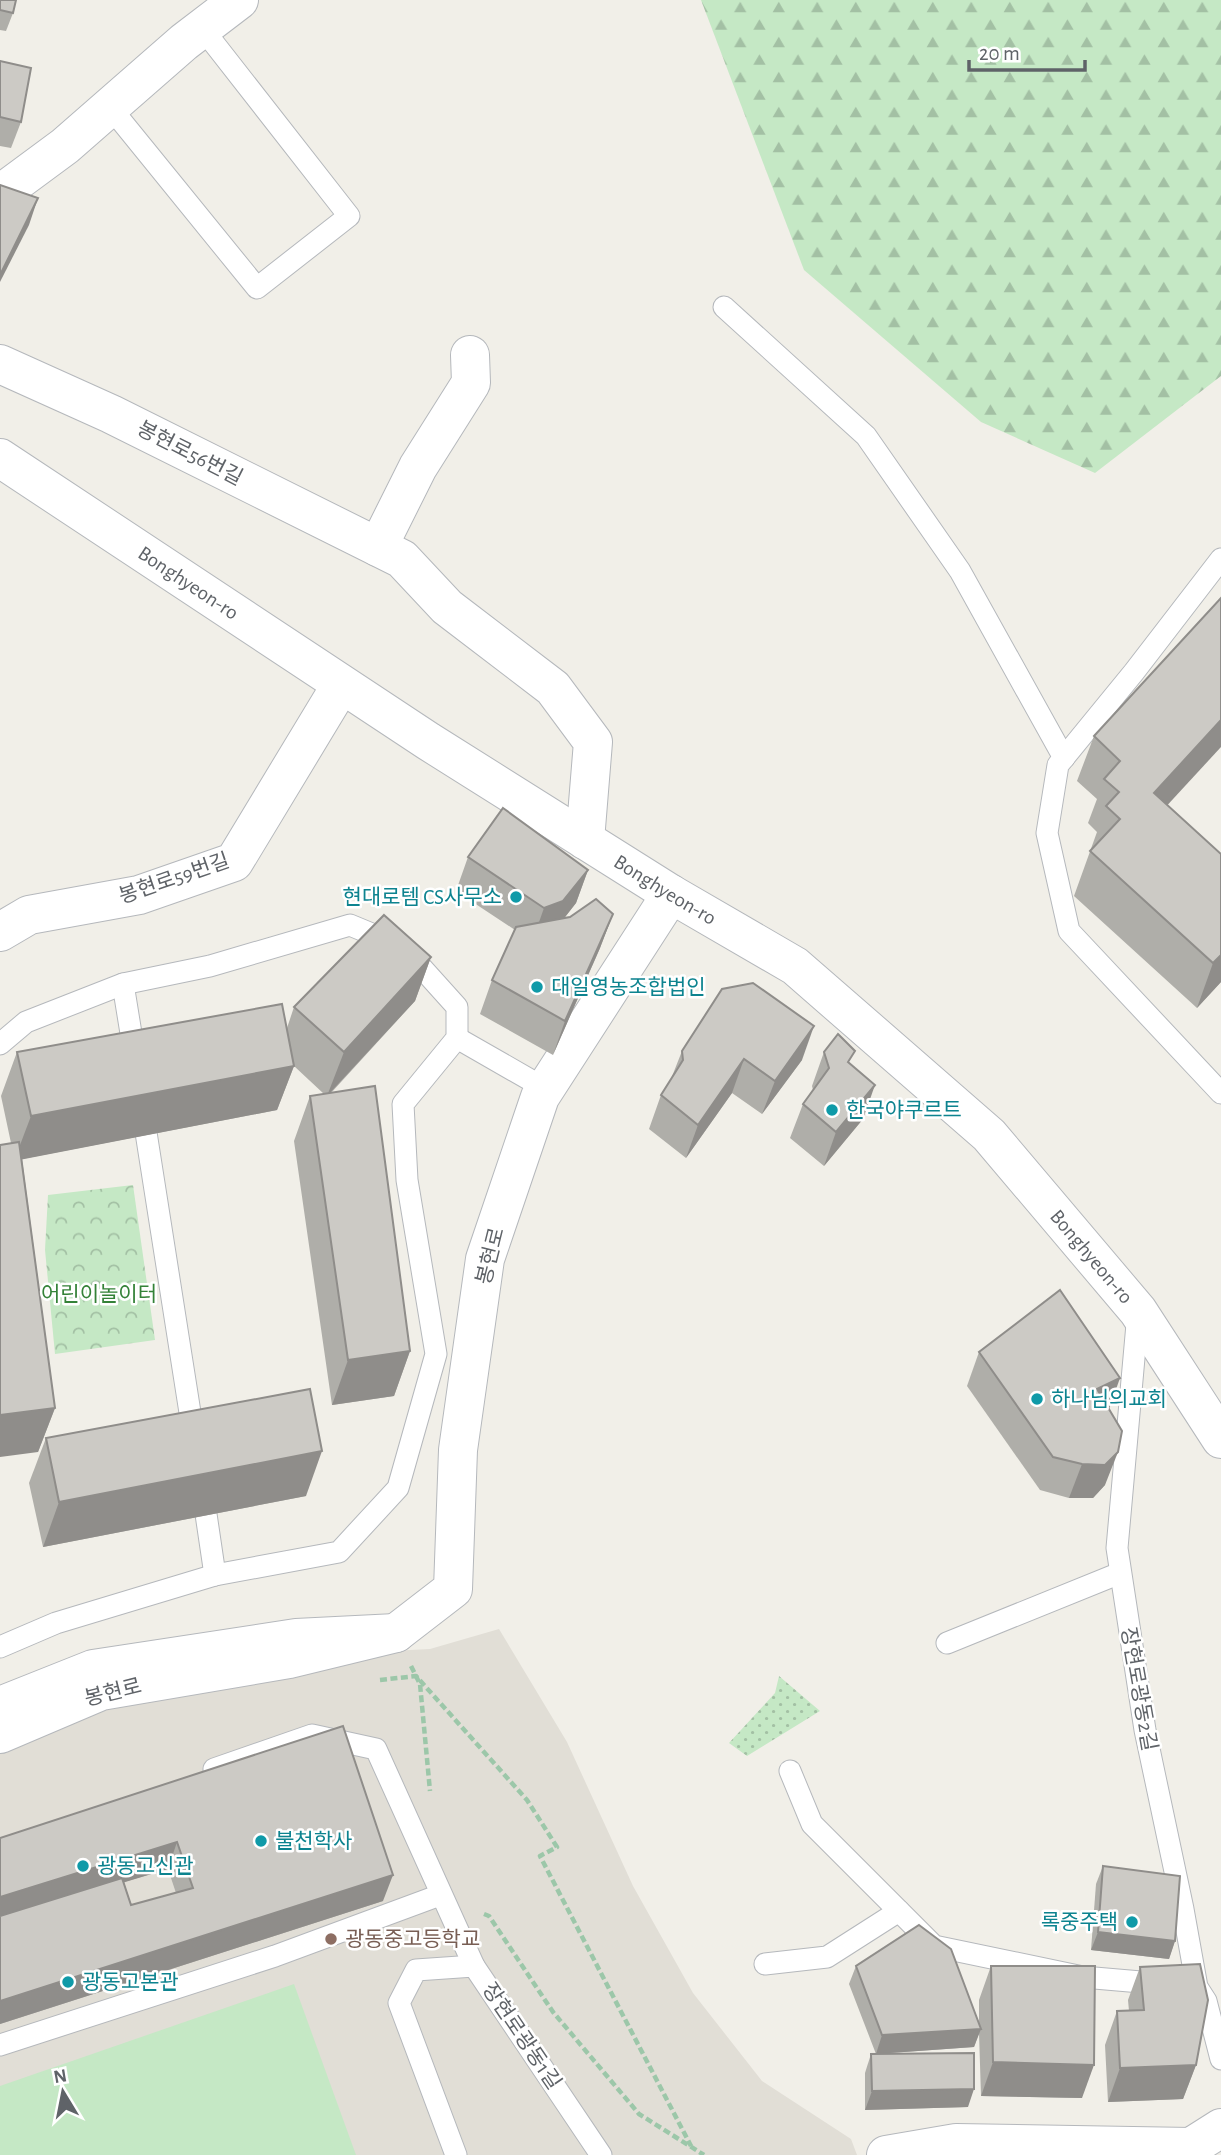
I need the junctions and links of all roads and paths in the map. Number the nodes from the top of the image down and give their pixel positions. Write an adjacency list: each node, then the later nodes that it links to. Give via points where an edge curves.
1 (239, 0): 2 (street)
2 (202, 28): 3 (street); 3 (lane, via 349,216 257,288)
3 (110, 107): 4 (street)
4 (0, 194)
5 (724, 307): 12 (lane, via 866,436 960,571)
6 (470, 355): 9 (street, via 471,383 418,467)
7 (0, 364): 9 (street, 봉현로56번길)
8 (0, 458): 11 (street, Bonghyeon-ro)
9 (377, 547): 13 (street, 봉현로56번길, via 402,559 447,607 552,688 593,742)
10 (1221, 559): 12 (lane)
11 (341, 685): 13 (street, Bonghyeon-ro); 15 (street, 봉현로59번길, via 234,862 139,895 29,915)
12 (1064, 758): 20 (lane, via 1058,765 1047,833 1069,931)
13 (585, 840): 14 (street, Bonghyeon-ro)
14 (671, 894): 19 (street, 봉현로); 21 (street, Bonghyeon-ro, via 795,965 989,1135)
15 (0, 932)
16 (123, 984): 17 (lane, via 210,966 349,925 403,947 457,1007); 18 (lane, via 26,1022); 24 (lane)
17 (457, 1038): 19 (lane); 24 (lane, via 403,1104 407,1180 436,1354 398,1488 339,1552)
18 (0, 1044)
19 (546, 1089): 25 (street, 봉현로, via 485,1259 458,1450 453,1589)
20 (1221, 1093)
21 (1138, 1311): 22 (street, Bonghyeon-ro); 23 (lane, 장현로광동2길, via 1116,1548)
22 (1221, 1439)
23 (1120, 1573): 26 (lane); 38 (lane, 장현로광동2길, via 1145,1730)
24 (215, 1575): 27 (lane, via 56,1623)
25 (396, 1633): 28 (path); 29 (street, 봉현로, via 296,1638 93,1670); 30 (street, 봉현로, via 289,1658 101,1691)
26 (947, 1643)
27 (0, 1647)
28 (416, 1676): 33 (path); 42 (path, via 527,1800 557,1847 540,1856)
29 (0, 1706)
30 (0, 1734)
31 (790, 1771): 35 (lane, via 813,1824)
32 (195, 1775): 34 (lane, via 312,1735 376,1749)
33 (431, 1803)
34 (440, 1895): 37 (lane); 39 (lane, via 275,1956); 42 (path, via 489,1916 553,2012 639,2114)
35 (899, 1911): 36 (lane, via 827,1957); 38 (lane, via 934,1946 1083,1977)
36 (765, 1964)
37 (474, 1966): 43 (lane, 장현로광동1길, via 416,1970 399,2003); 44 (lane, 장현로광동1길)
38 (1197, 1987): 40 (lane, 장현로광동2길, via 1206,2001)
39 (0, 2045)
40 (1221, 2059)
41 (1201, 2143): 46 (street, via 956,2143)
42 (691, 2146): 45 (path)
43 (456, 2155)
44 (601, 2155)
45 (704, 2155)
46 (886, 2155)

